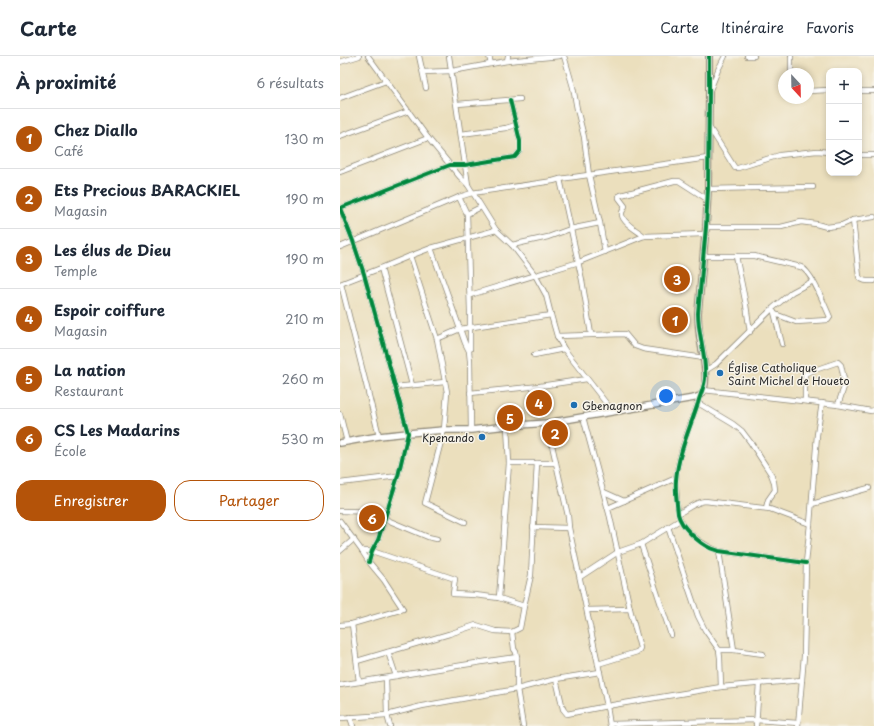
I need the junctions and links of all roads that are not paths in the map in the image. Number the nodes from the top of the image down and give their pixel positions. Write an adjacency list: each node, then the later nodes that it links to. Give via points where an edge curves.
1 (359, 56): 14 (street)
2 (368, 56): 19 (street)
3 (419, 56): 18 (street)
4 (449, 56): 17 (street)
5 (489, 56): 15 (street)
6 (560, 56): 13 (street)
7 (564, 56): 43 (street, via 584,137)
8 (709, 56): 25 (street)
9 (725, 56): 25 (street)
10 (746, 56): 11 (street)
11 (754, 56)
12 (791, 56): 16 (street)
13 (508, 59): 15 (street)
14 (340, 62)
15 (491, 64): 17 (street)
16 (791, 68)
17 (452, 71): 18 (street); 29 (street)
18 (422, 72): 20 (street)
19 (386, 80): 26 (street); 30 (street)
20 (426, 88)
21 (826, 90): 22 (street)
22 (814, 91)
23 (862, 91): 24 (street)
24 (874, 91)
25 (710, 92): 32 (street)
26 (340, 98)
27 (520, 99): 28 (street)
28 (510, 100): 29 (street); 31 (street)
29 (456, 104): 33 (street)
30 (409, 111): 34 (street); 35 (street)
31 (516, 125): 33 (street); 41 (street, via 520,151 515,157)
32 (709, 127): 36 (street, via 735,168 780,155); 39 (street)
33 (461, 134): 41 (street)
34 (340, 136)
35 (428, 138): 40 (street); 42 (street)
36 (826, 152)
37 (862, 155): 38 (street)
38 (874, 155)
39 (708, 158): 43 (street); 47 (street)
40 (450, 165): 41 (street); 45 (street); 62 (street, via 340,208)
41 (465, 165): 45 (street)
42 (340, 172)
43 (589, 175): 44 (street); 55 (street)
44 (560, 180): 48 (street); 57 (street)
45 (468, 185): 48 (street)
46 (812, 187): 47 (street)
47 (708, 189): 50 (street)
48 (472, 193): 49 (street); 51 (street)
49 (459, 197): 52 (street); 62 (street)
50 (707, 199): 56 (street); 60 (street, via 679,181 619,196 625,206 623,218)
51 (481, 207): 52 (street); 58 (street)
52 (467, 214): 61 (street)
53 (874, 217): 54 (street)
54 (853, 220): 56 (street, via 827,227 801,222 781,227); 75 (street, via 860,277 865,281)
55 (600, 223): 57 (street); 66 (street)
56 (706, 227): 59 (street)
57 (570, 229): 63 (street, via 548,238); 70 (street)
58 (496, 230): 61 (street); 63 (street)
59 (705, 234): 60 (street); 68 (street)
60 (644, 236): 66 (street)
61 (468, 238): 65 (street); 77 (street)
62 (353, 241): 64 (street); 72 (street)
63 (512, 245): 73 (street)
64 (340, 247)
65 (431, 248): 67 (street); 82 (street)
66 (605, 252): 70 (street)
67 (410, 256): 71 (street); 86 (street)
68 (703, 256): 69 (street); 91 (street, via 698,323)
69 (736, 256): 74 (street, via 754,256 801,266); 83 (street)
70 (578, 262): 73 (street); 84 (street)
71 (381, 268): 72 (street); 95 (street)
72 (364, 274): 76 (street); 96 (street)
73 (535, 275): 77 (street); 80 (street, via 546,295)
74 (813, 281): 78 (street, via 792,292); 79 (street, via 830,317 828,320 796,322)
75 (874, 281)
76 (341, 284): 113 (street)
77 (470, 295): 81 (street)
78 (773, 308): 79 (street); 83 (street)
79 (775, 314): 87 (street)
80 (551, 315): 81 (street); 85 (street)
81 (470, 327): 82 (street); 89 (street)
82 (460, 329): 86 (street); 89 (street)
83 (750, 332): 92 (street)
84 (591, 334): 85 (street); 91 (street, via 625,334 635,346 643,349)
85 (557, 336): 88 (street)
86 (437, 339): 94 (street)
87 (782, 344)
88 (564, 349): 90 (street); 93 (street)
89 (470, 351): 98 (street)
90 (534, 355)
91 (704, 358): 92 (street)
92 (705, 371): 97 (street)
93 (588, 379): 98 (street); 105 (street)
94 (445, 382): 95 (street); 110 (street, via 447,392)
95 (412, 385): 96 (street)
96 (395, 387): 112 (street)
97 (703, 390): 99 (street); 100 (street)
98 (470, 393): 111 (street)
99 (699, 396): 101 (street); 105 (street)
100 (805, 401): 102 (street); 103 (street, via 806,373 838,362 845,384)
101 (698, 403): 120 (street); 127 (street, via 733,424 751,443 774,482 775,490)
102 (822, 403): 103 (street); 125 (street)
103 (838, 405): 104 (street)
104 (874, 410)
105 (613, 412): 107 (street)
106 (340, 414): 114 (street)
107 (583, 417): 108 (street); 123 (street)
108 (547, 423): 109 (street); 118 (street)
109 (507, 426): 111 (street); 116 (street)
110 (444, 430): 111 (street); 112 (street); 133 (street, via 425,502)
111 (471, 430)
112 (408, 433): 113 (street); 119 (street)
113 (379, 436): 114 (street)
114 (347, 442): 115 (street)
115 (340, 443)
116 (509, 463): 117 (street); 149 (street)
117 (537, 463): 118 (street); 135 (street)
118 (556, 463): 137 (street)
119 (398, 476): 121 (street); 129 (street)
120 (676, 478): 124 (street); 130 (street)
121 (340, 483)
122 (869, 488): 125 (street)
123 (604, 492): 124 (street); 126 (street)
124 (624, 501): 126 (street)
125 (812, 504): 134 (street)
126 (608, 508): 145 (street)
127 (766, 508): 130 (street, via 705,501 694,504); 134 (street)
128 (340, 511): 129 (street)
129 (387, 512): 131 (street)
130 (679, 517): 136 (street); 144 (street, via 702,543)
131 (385, 519): 139 (street); 143 (street)
132 (340, 520): 138 (street)
133 (465, 522)
134 (810, 524): 147 (street)
135 (534, 527): 137 (street); 150 (street, via 531,574)
136 (668, 527): 140 (street); 157 (street, via 698,616)
137 (570, 528): 148 (street)
138 (354, 539): 141 (street); 142 (street)
139 (437, 539)
140 (641, 544): 145 (street); 156 (street)
141 (340, 551)
142 (362, 551): 143 (street); 146 (street)
143 (372, 551): 146 (street); 149 (street, via 455,579 453,594)
144 (719, 551): 147 (street); 158 (street)
145 (618, 552): 148 (street); 151 (street)
146 (369, 562): 153 (street, via 403,609)
147 (806, 563): 168 (street)
148 (580, 577): 152 (street)
149 (500, 598): 150 (street)
150 (524, 606): 155 (street, via 520,628)
151 (630, 609): 152 (street); 163 (street, via 640,650)
152 (587, 610): 163 (street)
153 (352, 624): 154 (street); 162 (street)
154 (340, 625)
155 (512, 632): 159 (street, via 494,631 476,625); 161 (street)
156 (671, 635)
157 (719, 650): 158 (street); 172 (street)
158 (734, 650): 160 (street)
159 (388, 652): 162 (street); 165 (street)
160 (763, 654)
161 (517, 657): 165 (street); 173 (street)
162 (357, 661): 169 (street)
163 (598, 664): 164 (street)
164 (600, 672): 167 (street); 174 (street)
165 (396, 676): 166 (street)
166 (386, 678): 169 (street); 175 (street)
167 (556, 679): 173 (street); 174 (street, via 566,714)
168 (802, 680): 170 (street); 180 (street)
169 (359, 682): 171 (street)
170 (759, 684): 172 (street); 178 (street)
171 (340, 685)
172 (721, 687): 174 (street)
173 (517, 688): 175 (street); 183 (street)
174 (607, 706): 179 (street)
175 (387, 715): 177 (street); 182 (street)
176 (340, 718): 177 (street)
177 (350, 718): 181 (street)
178 (756, 723): 179 (street); 180 (street)
179 (610, 725)
180 (798, 725)
181 (353, 726)
182 (390, 726)
183 (523, 726)

